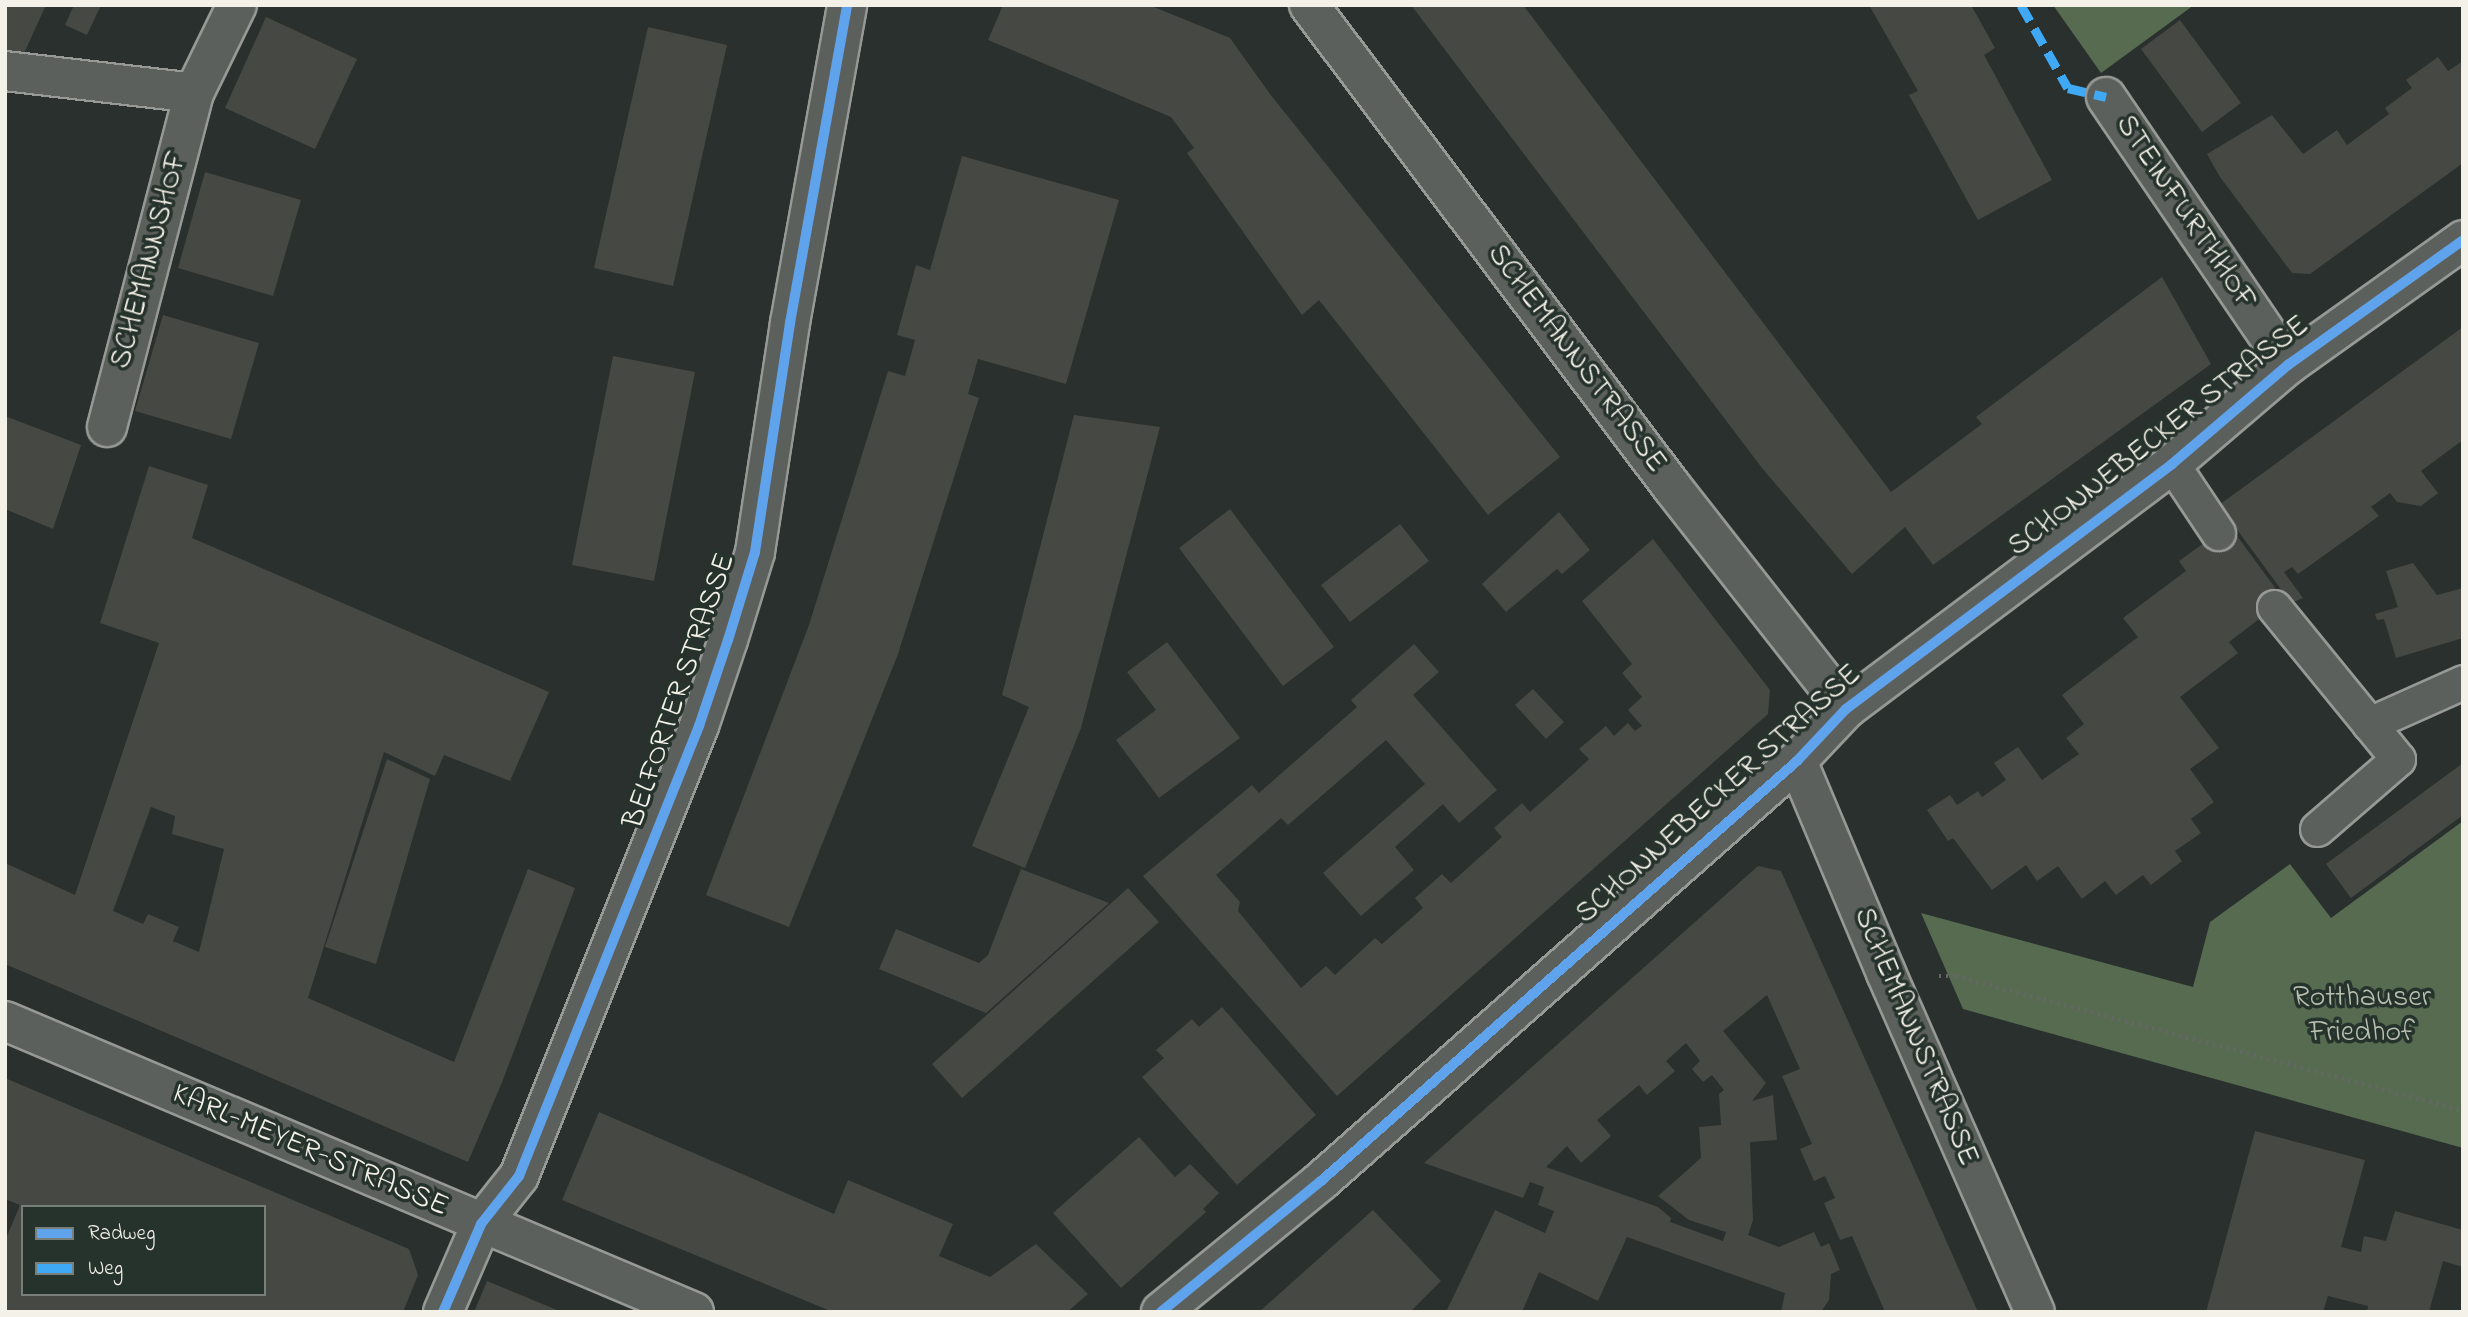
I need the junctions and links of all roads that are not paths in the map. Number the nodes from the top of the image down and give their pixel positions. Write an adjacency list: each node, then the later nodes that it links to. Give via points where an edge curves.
1 (237, 5): 5 (street, SCHEMANNSHOF)
2 (848, 5): 19 (street, BELFORTER STRASSE, via 790,323 755,552 740,602 699,726 519,1176)
3 (1309, 5): 14 (street, SCHEMANNSTRASSE)
4 (5, 71): 5 (street)
5 (194, 93): 9 (street, SCHEMANNSHOF)
6 (2106, 97): 8 (street, STEINFURTHHOF)
7 (2463, 240): 8 (street, SCHONNEBECKER STRASSE)
8 (2288, 365): 10 (street, SCHONNEBECKER STRASSE)
9 (107, 427)
10 (2172, 464): 11 (lane); 14 (street, SCHONNEBECKER STRASSE)
11 (2218, 533)
12 (2274, 607): 15 (lane)
13 (2463, 682): 15 (lane)
14 (1846, 709): 16 (street, SCHONNEBECKER STRASSE)
15 (2369, 724): 17 (lane, via 2398,760)
16 (1797, 761): 22 (street, SCHONNEBECKER STRASSE, via 1321,1181); 23 (street, SCHEMANNSTRASSE)
17 (2317, 829)
18 (5, 1021): 19 (street, KARL-MEYER-STRASSE)
19 (481, 1224): 20 (street, BELFORTER STRASSE); 21 (street, KARL-MEYER-STRASSE)
20 (443, 1312)
21 (694, 1312)
22 (1161, 1312)
23 (2035, 1312)

